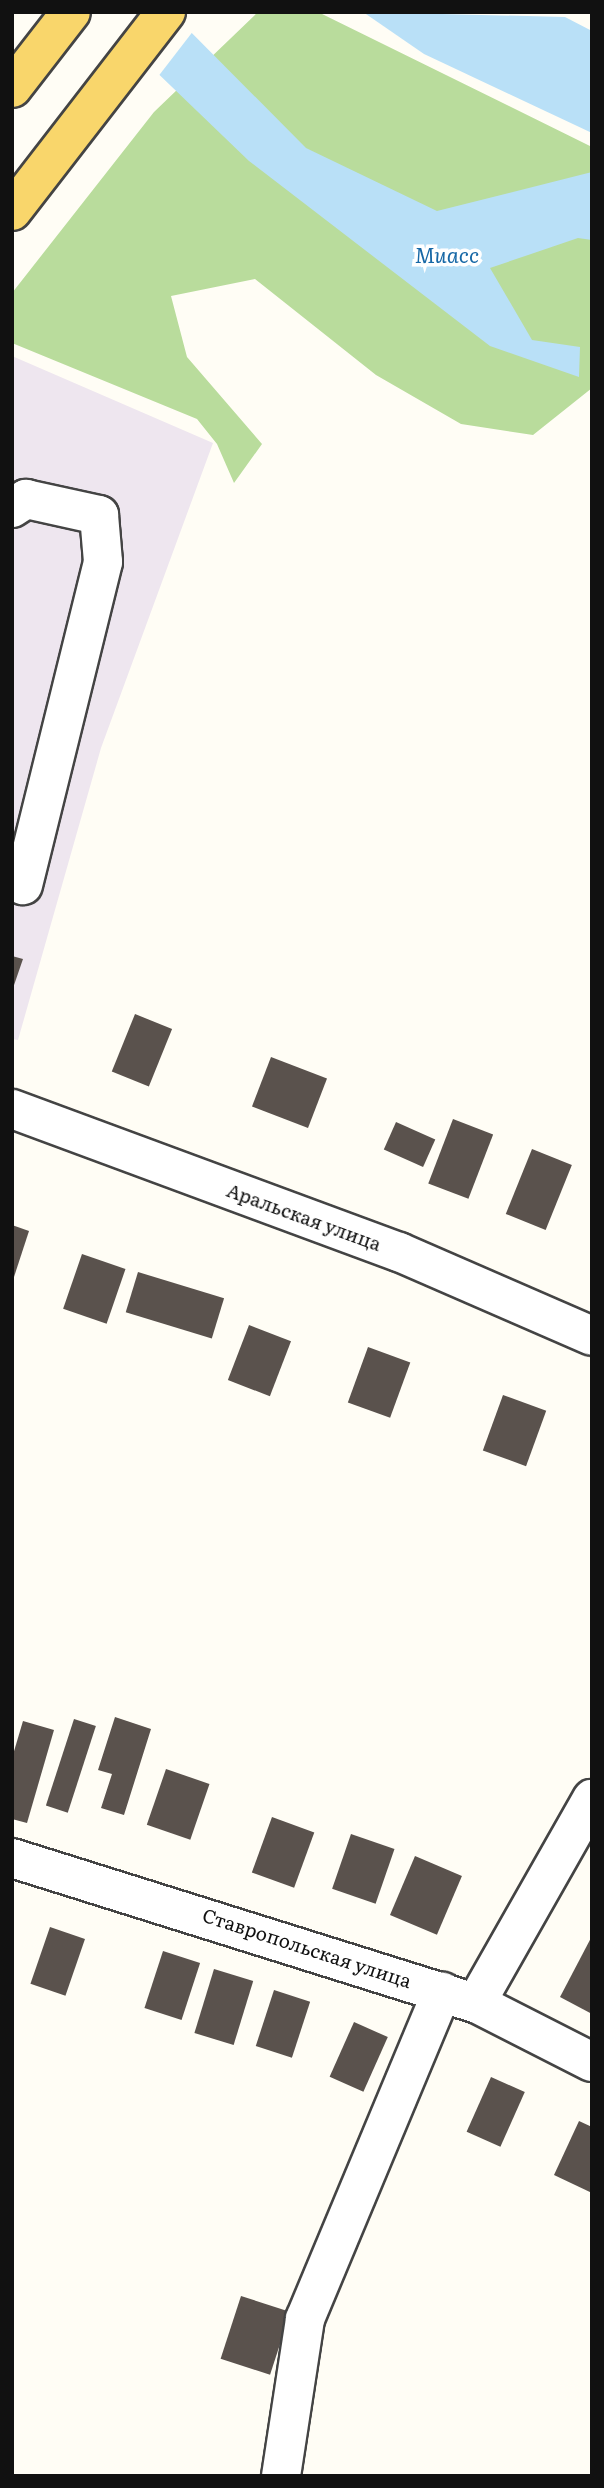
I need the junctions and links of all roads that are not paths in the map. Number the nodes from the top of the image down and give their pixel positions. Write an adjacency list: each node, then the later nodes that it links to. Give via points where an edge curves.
1 (71, 12): 3 (main road)
2 (166, 12): 4 (main road)
3 (12, 88)
4 (12, 211)
5 (12, 508): 6 (street, via 26,499 99,515 103,562)
6 (23, 885)
7 (12, 1109): 8 (street, Аральская улица, via 399,1252)
8 (592, 1336)
9 (592, 1799): 11 (street)
10 (12, 1858): 11 (street, Ставропольская улица)
11 (459, 1997): 12 (street, Ставропольская улица); 13 (street, via 305,2319)
12 (592, 2062)
13 (281, 2476)

